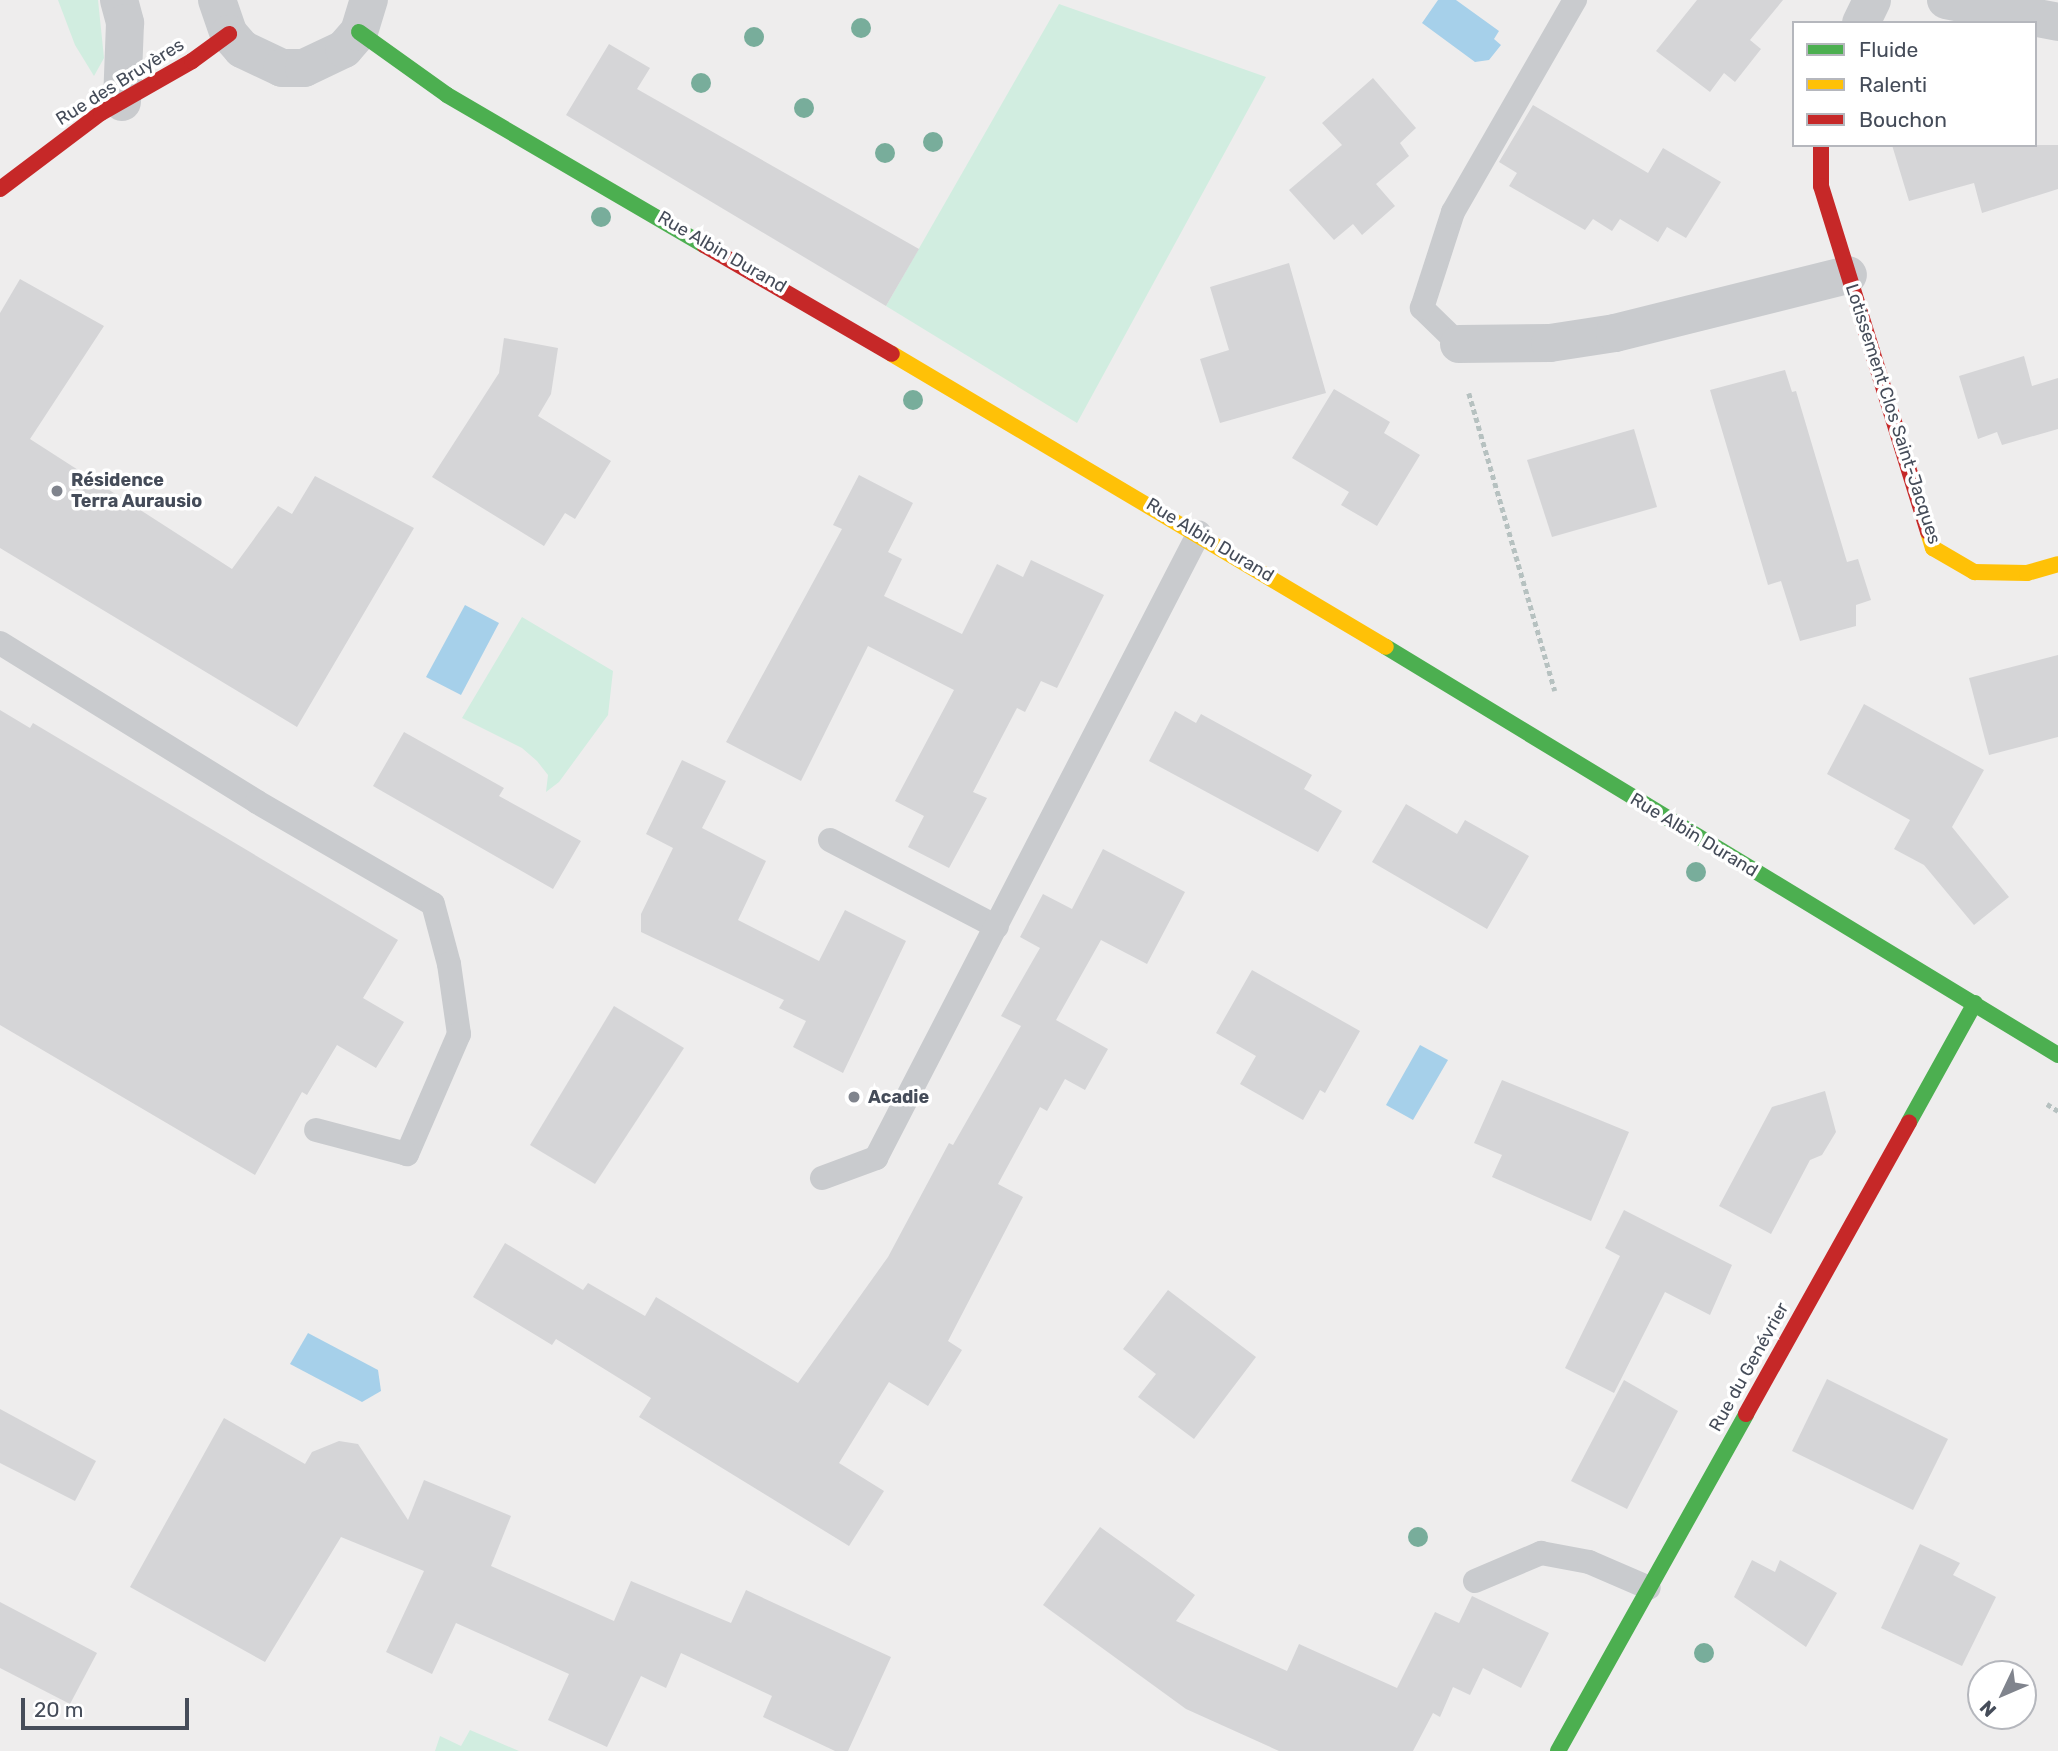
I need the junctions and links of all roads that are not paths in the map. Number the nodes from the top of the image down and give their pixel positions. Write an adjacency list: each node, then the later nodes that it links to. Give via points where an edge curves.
1 (119, 0): 9 (street, via 125,23)
2 (1575, 0): 13 (lane, via 1453,212 1422,308)
3 (1872, 0): 7 (street)
4 (1946, 0): 8 (street)
5 (364, 16): 6 (street, Rue Albin Durand, via 325,62 304,68 260,62); 14 (street, Rue Albin Durand, via 447,95 862,332)
6 (223, 17): 9 (street, Rue des Bruyères, via 192,61)
7 (1862, 21)
8 (2058, 22)
9 (111, 107): 11 (street, Rue des Bruyères)
10 (1821, 147): 12 (street, Lotissement Clos Saint-Jacques, via 1821,186)
11 (0, 189)
12 (1848, 275): 13 (street, Lotissement Clos Saint-Jacques, via 1615,333 1550,343); 15 (street, Lotissement Clos Saint-Jacques, via 1933,548 1974,572 2027,573)
13 (1459, 344)
14 (1199, 533): 18 (lane); 19 (street, Rue Albin Durand)
15 (2058, 564)
16 (0, 643): 21 (lane, via 257,802 433,904 449,964 459,1034 407,1154)
17 (830, 840): 18 (lane)
18 (997, 927): 22 (lane, via 876,1157)
19 (1975, 1003): 20 (street, Rue Albin Durand); 24 (street, Rue du Genévrier)
20 (2058, 1055)
21 (316, 1130)
22 (822, 1178)
23 (1475, 1581): 24 (lane, via 1541,1553 1589,1562)
24 (1649, 1588): 25 (street, Rue du Genévrier)
25 (1558, 1751)

